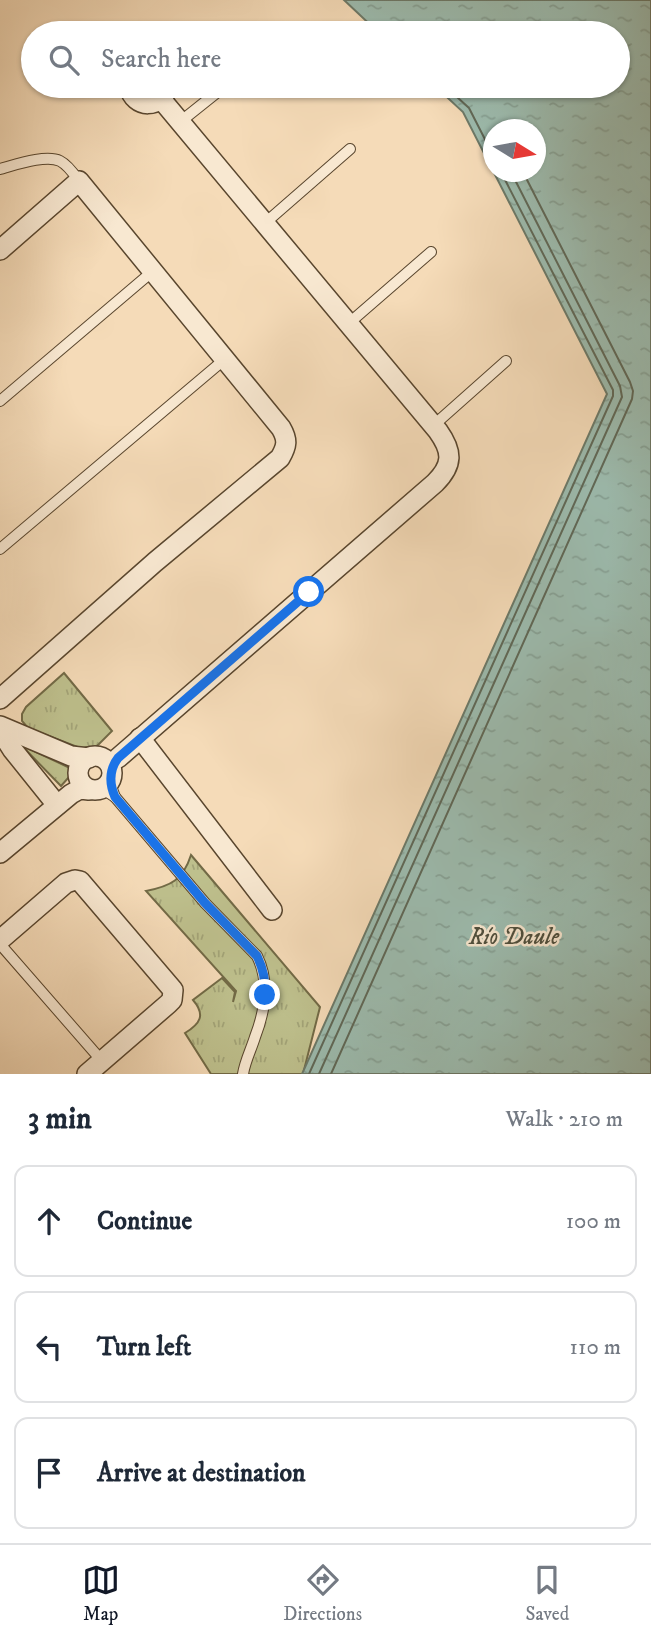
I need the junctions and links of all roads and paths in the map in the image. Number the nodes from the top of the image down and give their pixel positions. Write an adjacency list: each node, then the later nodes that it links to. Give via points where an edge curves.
1 (136, 98): 2 (street, via 142,103)
2 (159, 98)
3 (167, 98): 5 (street)
4 (210, 98): 5 (lane)
5 (180, 122): 9 (street)
6 (350, 149): 9 (lane)
7 (0, 169): 8 (lane, via 51,159 68,167)
8 (79, 181): 10 (street); 12 (street)
9 (264, 224): 13 (street)
10 (0, 250)
11 (431, 253): 13 (lane)
12 (153, 271): 14 (street); 16 (lane)
13 (348, 324): 17 (street)
14 (225, 359): 18 (lane); 19 (street, via 285,435 287,443 280,458)
15 (506, 361): 17 (lane)
16 (0, 401)
17 (433, 425): 21 (street, via 449,453 443,475)
18 (0, 549)
19 (0, 699)
20 (0, 728): 22 (street, via 71,757); 22 (street, via 12,749)
21 (140, 738): 22 (street); 24 (street)
22 (95, 779): 23 (street); 27 (lane, via 257,956 265,995)
23 (0, 853)
24 (272, 910)
25 (0, 942): 26 (lane); 26 (street, via 66,883 80,881 173,990 172,1000)
26 (94, 1068)
27 (243, 1074)

